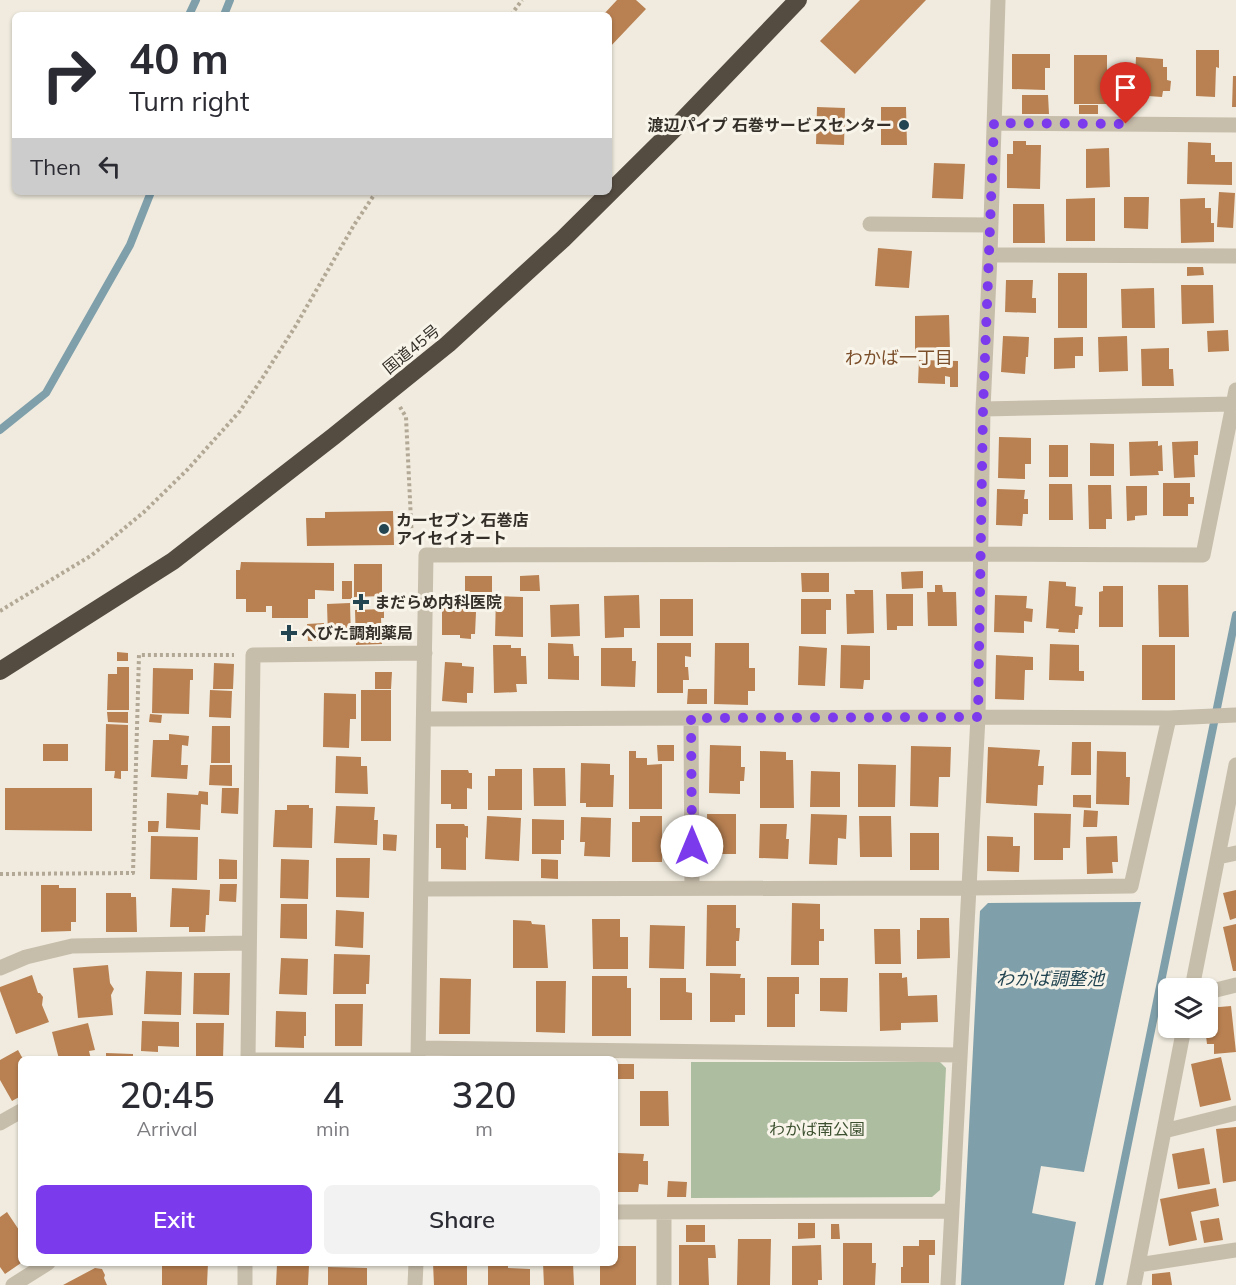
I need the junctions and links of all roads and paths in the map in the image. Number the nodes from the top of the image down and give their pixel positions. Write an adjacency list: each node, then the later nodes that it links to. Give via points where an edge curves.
1 (798, 0): 5 (highway, 国道45号)
2 (998, 0): 3 (street)
3 (994, 123): 4 (street); 9 (street)
4 (1236, 125)
5 (612, 190)
6 (374, 195): 17 (path, via 263,377 226,427 144,512 92,555)
7 (607, 195): 12 (highway, 国道45号, via 448,344)
8 (870, 224): 9 (street)
9 (990, 225): 10 (street)
10 (990, 255): 11 (street); 14 (street)
11 (1236, 256)
12 (391, 390): 16 (path, via 406,417 412,542); 20 (highway, 国道45号, via 173,561)
13 (1235, 397): 14 (street); 15 (street, via 1203,555)
14 (983, 409): 15 (street)
15 (981, 554): 16 (street); 22 (street)
16 (426, 555): 18 (street)
17 (0, 611)
18 (425, 653): 19 (street); 25 (street)
19 (253, 655): 29 (path, via 139,655 133,873); 33 (street)
20 (0, 671)
21 (1236, 715): 24 (street)
22 (978, 717): 23 (street); 24 (street); 31 (street)
23 (691, 718): 25 (street); 30 (street)
24 (1168, 718): 31 (street, via 1131,885)
25 (424, 719): 32 (street)
26 (1236, 765): 28 (street)
27 (1236, 853): 28 (street)
28 (1218, 857): 35 (street)
29 (0, 874)
30 (692, 888): 31 (street); 32 (street)
31 (969, 888): 40 (street)
32 (421, 889): 39 (street)
33 (249, 944): 34 (street, via 72,946); 41 (street)
34 (0, 968)
35 (1194, 978)
36 (1236, 985): 37 (street)
37 (1218, 990)
38 (1182, 1038): 46 (street)
39 (418, 1055): 40 (street); 42 (lane)
40 (960, 1055): 47 (street)
41 (248, 1056)
42 (361, 1056)
43 (18, 1113): 45 (street)
44 (1236, 1113): 46 (street)
45 (0, 1123)
46 (1164, 1131): 51 (street)
47 (951, 1210): 49 (street); 59 (street)
48 (618, 1212): 49 (street)
49 (664, 1213): 58 (street)
50 (1236, 1250): 51 (street)
51 (1138, 1265): 60 (street)
52 (43, 1266): 55 (street)
53 (245, 1266): 56 (street)
54 (416, 1266): 57 (street)
55 (13, 1285)
56 (245, 1285)
57 (415, 1285)
58 (664, 1285)
59 (948, 1285)
60 (1134, 1285)

